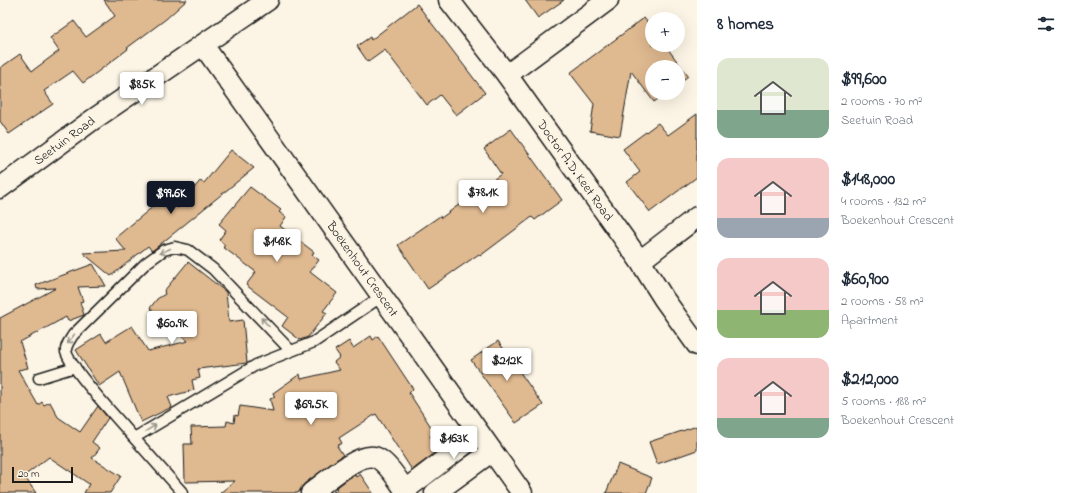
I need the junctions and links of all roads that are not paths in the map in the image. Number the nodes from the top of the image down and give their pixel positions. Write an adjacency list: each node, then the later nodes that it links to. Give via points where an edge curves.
1 (268, 0): 4 (street, Seetuin Road)
2 (448, 0): 5 (street, Doctor A.D. Keet Road)
3 (608, 0): 5 (street)
4 (203, 45): 6 (street, Seetuin Road, via 91,121); 9 (street, Boekenhout Crescent)
5 (507, 75): 8 (street, Doctor A.D. Keet Road)
6 (0, 188)
7 (697, 217): 8 (street)
8 (640, 261): 10 (street, Doctor A.D. Keet Road)
9 (382, 296): 11 (lane, via 327,335); 14 (street, Boekenhout Crescent)
10 (697, 345)
11 (291, 351): 12 (lane, one-way to 12, via 213,269 188,250 175,247 164,250 146,263 73,335 66,352); 15 (lane, one-way to 11, via 256,365)
12 (75, 367): 13 (lane); 15 (lane)
13 (39, 378)
14 (478, 434): 16 (street, Boekenhout Crescent); 17 (street)
15 (134, 438): 18 (lane)
16 (492, 452): 20 (street); 21 (street, Boekenhout Crescent)
17 (406, 491): 19 (street, via 379,458 369,456 358,459)
18 (182, 492)
19 (311, 493)
20 (435, 493)
21 (522, 493)

